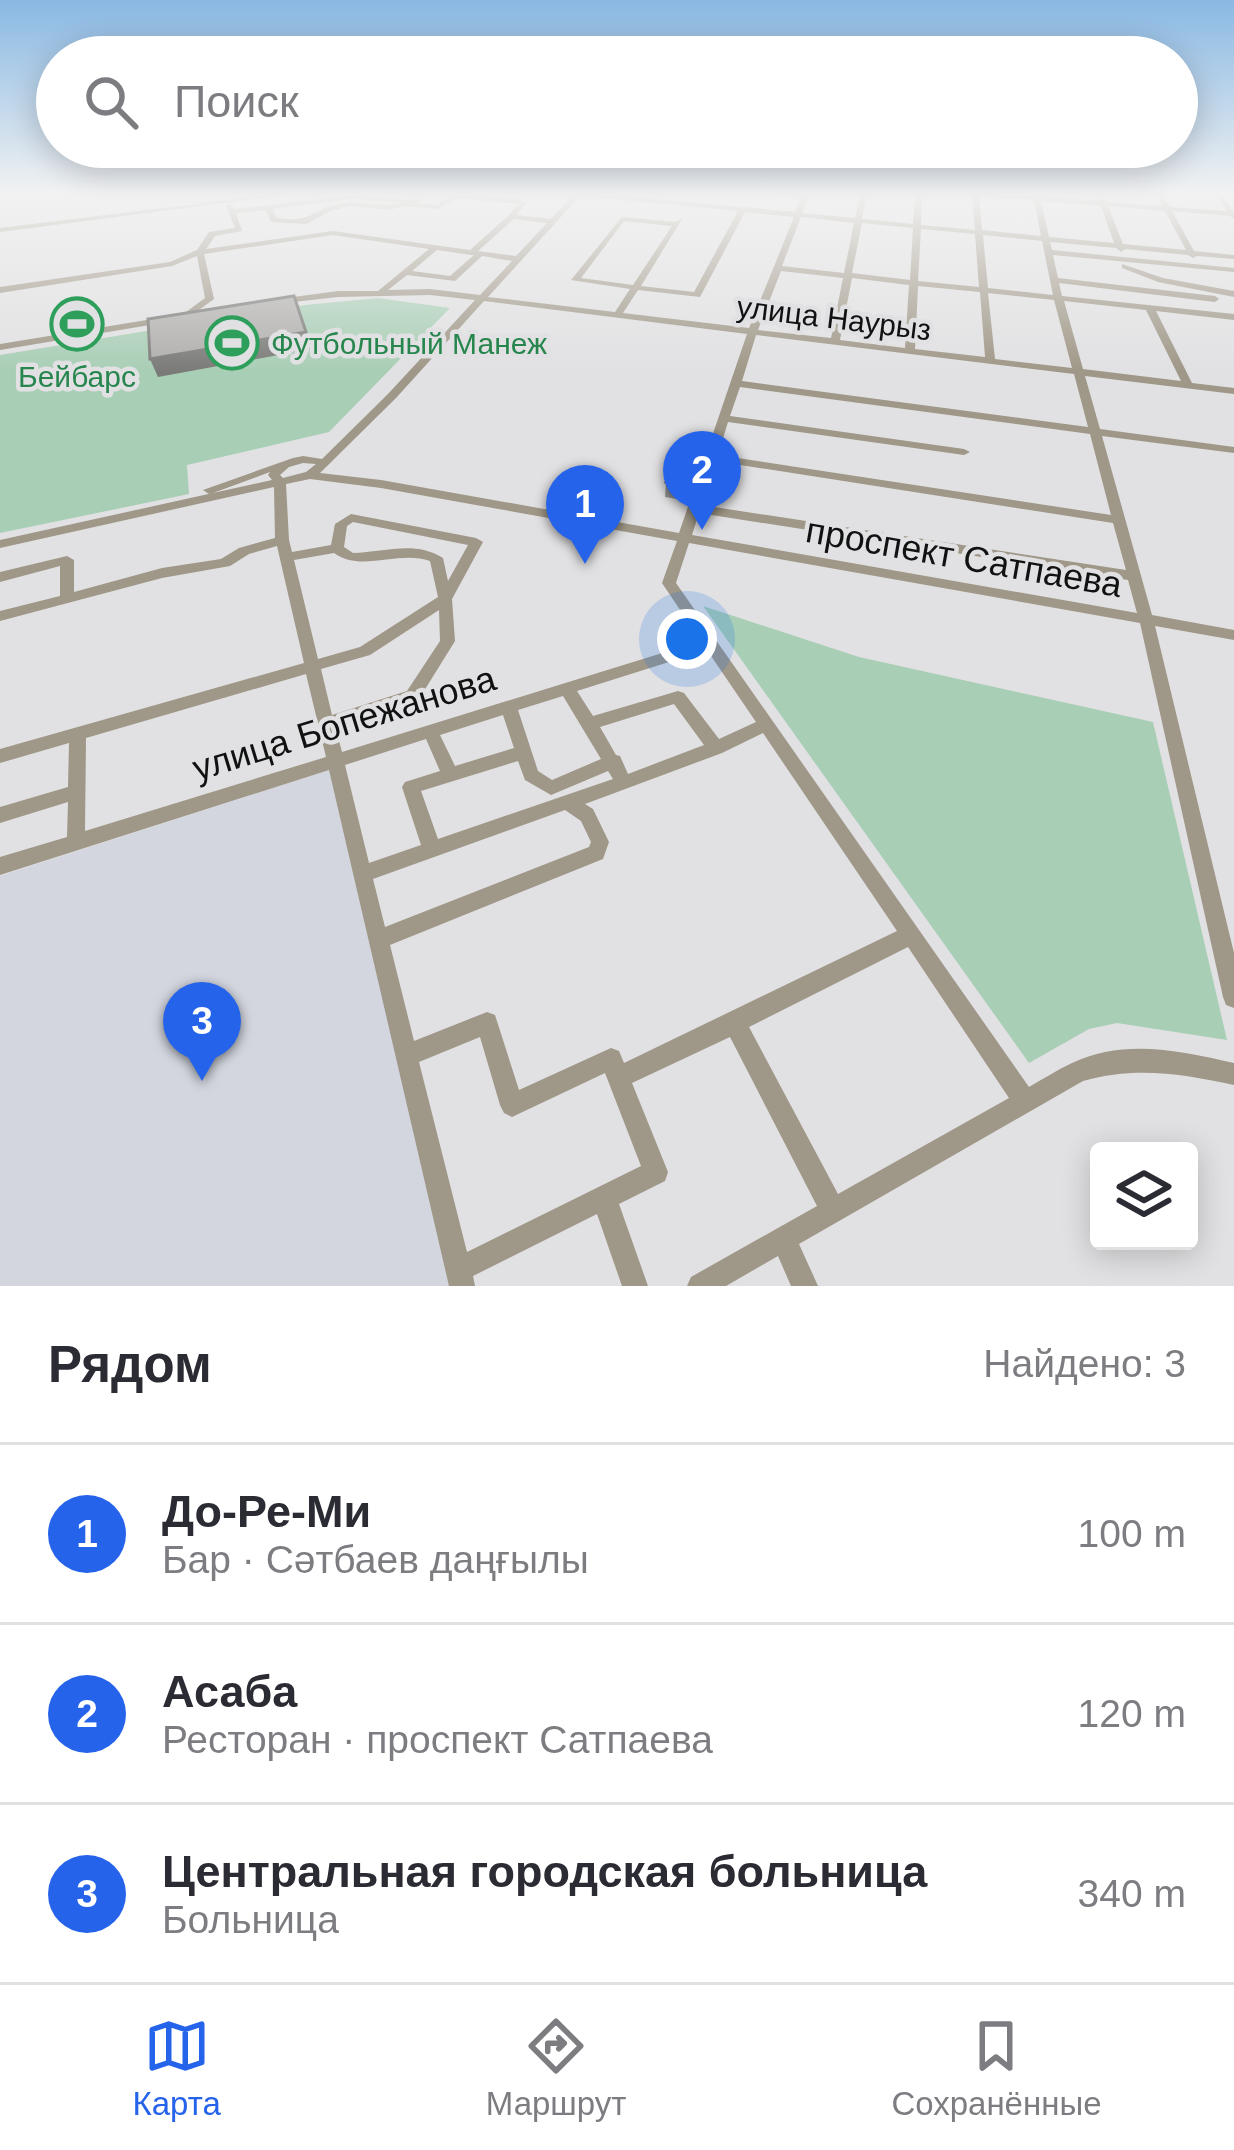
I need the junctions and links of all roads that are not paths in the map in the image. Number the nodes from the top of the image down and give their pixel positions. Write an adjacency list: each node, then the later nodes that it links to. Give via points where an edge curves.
1 (200, 252): 30 (street, via 172,264); 43 (street, via 210,299)
2 (430, 252): 23 (street)
3 (464, 252): 16 (street)
4 (524, 252): 19 (street)
5 (596, 252): 28 (street, via 574,280)
6 (659, 252): 28 (street)
7 (719, 252): 28 (street, via 697,294)
8 (784, 252): 21 (street)
9 (851, 252): 24 (street)
10 (916, 252): 26 (street)
11 (981, 252): 31 (street)
12 (1048, 252): 25 (street)
13 (1090, 252): 17 (street)
14 (1120, 252): 17 (street)
15 (1190, 252): 20 (street)
16 (475, 254): 19 (street); 23 (street, via 452,279)
17 (1122, 257): 20 (street); 20 (street); 27 (street); 29 (street)
18 (1234, 257): 20 (street)
19 (518, 259): 36 (street)
20 (1196, 265): 22 (street); 27 (street)
21 (778, 268): 24 (street); 45 (street)
22 (1234, 271)
23 (405, 272): 32 (street)
24 (847, 275): 26 (street); 46 (street)
25 (1054, 280): 29 (street); 35 (street)
26 (914, 282): 31 (street); 48 (street)
27 (1188, 286): 33 (street)
28 (636, 287): 42 (street)
29 (1124, 289): 34 (street)
30 (0, 290)
31 (984, 290): 35 (street); 49 (street)
32 (381, 292): 36 (street, улица Наурыз); 38 (street, улица Наурыз)
33 (1234, 294)
34 (1171, 296): 37 (street); 40 (street)
35 (1058, 297): 39 (street); 50 (street)
36 (479, 299): 42 (street, улица Наурыз); 56 (street)
37 (1215, 299)
38 (267, 304)
39 (1149, 307): 40 (street); 52 (street)
40 (1176, 310): 44 (street)
41 (206, 314): 43 (street)
42 (619, 314): 45 (street, улица Наурыз)
43 (185, 317): 47 (street)
44 (1234, 317)
45 (753, 331): 46 (street, улица Наурыз); 51 (street)
46 (835, 342): 48 (street, улица Наурыз)
47 (0, 347)
48 (910, 351): 49 (street, улица Наурыз)
49 (990, 361): 50 (street, улица Наурыз)
50 (1079, 372): 52 (street, улица Наурыз); 55 (street)
51 (736, 383): 54 (street); 55 (street)
52 (1188, 386): 53 (street, улица Наурыз)
53 (1234, 391)
54 (724, 418): 58 (street); 59 (street)
55 (1094, 430): 57 (street); 64 (street)
56 (346, 440): 60 (street); 61 (street)
57 (1234, 450)
58 (964, 452)
59 (711, 457): 63 (street); 64 (street)
60 (304, 458): 61 (street); 62 (street)
61 (319, 468): 62 (street); 66 (street, проспект Сатпаева)
62 (282, 472): 65 (street); 69 (street)
63 (694, 508): 66 (street); 71 (street)
64 (1120, 520): 71 (street)
65 (20, 540): 67 (street); 70 (street)
66 (684, 540): 76 (street, проспект Сатпаева); 78 (street, via 669,583)
67 (0, 544)
68 (338, 548): 69 (street); 74 (street, via 350,558 430,554); 74 (street, via 340,524 351,518 476,542)
69 (285, 549): 73 (street, via 244,550 225,562); 79 (street)
70 (19, 572): 72 (street); 73 (street, via 67,560)
71 (1135, 576): 76 (street)
72 (0, 577)
73 (67, 599): 75 (street)
74 (445, 599): 79 (street, via 365,651); 82 (street, via 448,641 412,695)
75 (0, 616)
76 (1146, 619): 77 (street, проспект Сатпаева); 103 (street)
77 (1234, 635)
78 (709, 644): 80 (street, улица Бопежанова); 84 (street)
79 (314, 667): 82 (street); 86 (street)
80 (567, 688): 81 (street, улица Бопежанова); 83 (street)
81 (508, 706): 85 (street, улица Бопежанова); 88 (street)
82 (329, 722): 90 (street)
83 (589, 724): 87 (street, via 678,697); 91 (street)
84 (766, 725): 87 (street); 101 (street)
85 (430, 730): 90 (street, улица Бопежанова); 92 (street)
86 (79, 734): 89 (street); 94 (street)
87 (716, 748): 93 (street)
88 (523, 752): 91 (street, via 531,775 551,788); 92 (street)
89 (0, 756)
90 (338, 758): 97 (street, улица Бопежанова); 100 (street)
91 (614, 761): 93 (street)
92 (449, 772): 98 (street, via 409,791)
93 (624, 783): 95 (street)
94 (77, 792): 96 (street); 97 (street)
95 (567, 802): 98 (street); 102 (street, via 586,815 602,848 596,853)
96 (0, 815)
97 (76, 842): 99 (street, улица Бопежанова)
98 (432, 849): 100 (street)
99 (0, 866)
100 (365, 873): 102 (street)
101 (911, 935): 104 (street); 108 (street)
102 (380, 939): 105 (street)
103 (1234, 997)
104 (735, 1023): 107 (street); 110 (street)
105 (408, 1055): 107 (street, via 487,1023 512,1105 611,1060); 112 (street)
106 (1234, 1074): 108 (street, via 1120,1058)
107 (618, 1078): 109 (street, via 656,1172)
108 (1026, 1102): 110 (street)
109 (604, 1198): 112 (street); 113 (street)
110 (833, 1211): 111 (street)
111 (783, 1239): 114 (street); 115 (street)
112 (460, 1278)
113 (635, 1286)
114 (700, 1286)
115 (805, 1286)

